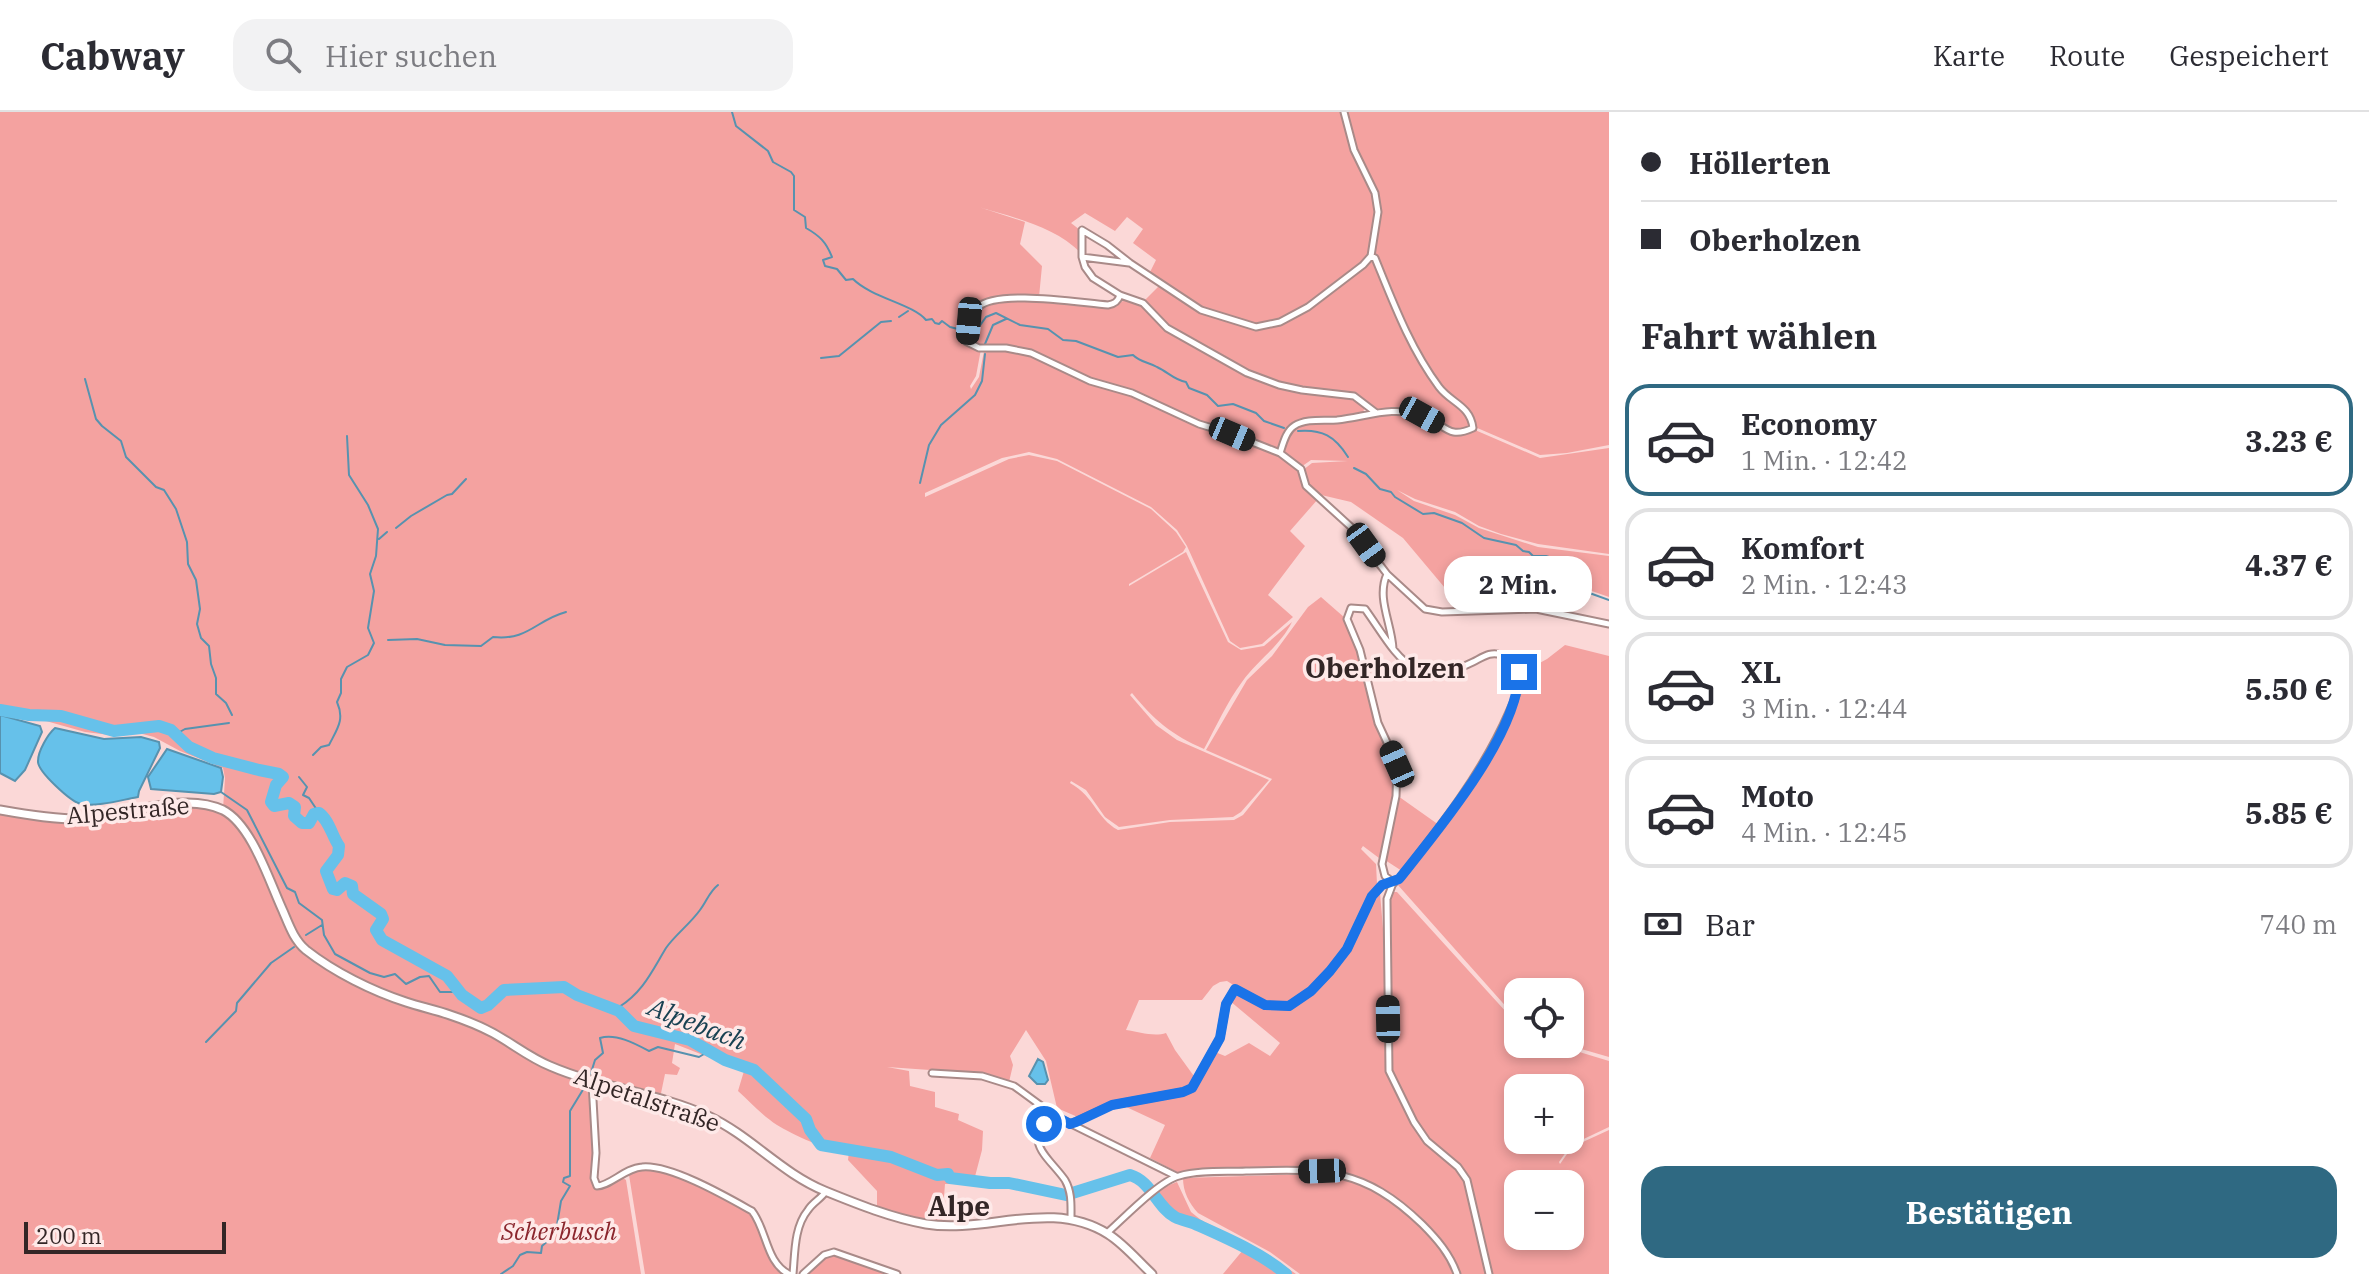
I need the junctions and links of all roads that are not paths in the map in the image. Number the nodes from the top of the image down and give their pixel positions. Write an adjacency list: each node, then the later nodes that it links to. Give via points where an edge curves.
1 (1344, 112): 2 (street, via 1354,150 1375,193 1378,212)
2 (1371, 256): 4 (street, via 1308,307 1256,327 1201,310); 6 (street, via 1412,345 1441,390 1472,418 1473,428 1452,433 1422,415)
3 (1082, 257): 4 (street); 4 (street, via 1082,230); 5 (street, via 1093,278)
4 (1130, 263)
5 (1119, 298): 6 (street, via 1143,303 1167,328 1247,373 1302,390 1354,396); 7 (street, via 1108,305 992,300 978,307 969,321 967,342 1031,353)
6 (1375, 412): 7 (street, via 1296,424)
7 (1280, 453): 8 (street, via 1301,469 1306,486 1351,527)
8 (1387, 574): 9 (street, via 1425,609 1536,609); 10 (street, via 1382,592)
9 (1609, 624)
10 (1393, 650): 12 (street, via 1365,609 1351,608 1347,619 1378,723 1397,764 1382,864); 12 (street, via 1410,667 1429,672 1455,671 1494,653 1512,661 1519,672 1512,706 1476,776)
11 (0, 810): 13 (main road, Alpestraße, via 82,819 157,805 197,804 222,810 243,828 305,949 353,979)
12 (1394, 883): 17 (street, via 1382,885 1372,896 1347,949 1300,999 1289,1006 1265,1005 1235,989 1226,1004 1220,1038 1192,1088 1112,1105); 27 (street, via 1387,899 1389,1071 1427,1141 1467,1180)
13 (492, 1033): 15 (main road, Alpetalstraße, via 540,1062)
14 (932, 1073): 16 (street, via 982,1076 1014,1086)
15 (592, 1082): 19 (main road, Alpetalstraße, via 705,1115 788,1172); 22 (street, via 597,1186 645,1166 680,1175 752,1211 780,1270)
16 (1055, 1116): 17 (street); 20 (street, via 1038,1137 1040,1148 1066,1181)
17 (1070, 1124): 18 (street)
18 (1176, 1176): 21 (street); 26 (street, via 1322,1171 1362,1182 1402,1205 1447,1252)
19 (826, 1191): 20 (main road, Alpetalstraße, via 927,1224); 22 (street, via 805,1213)
20 (1071, 1218): 21 (main road, Alpetalstraße)
21 (1107, 1233): 25 (main road, Alpetalstraße)
22 (791, 1274)
23 (803, 1274): 24 (street, via 834,1252)
24 (897, 1274)
25 (1152, 1274)
26 (1457, 1274)
27 (1489, 1274)

